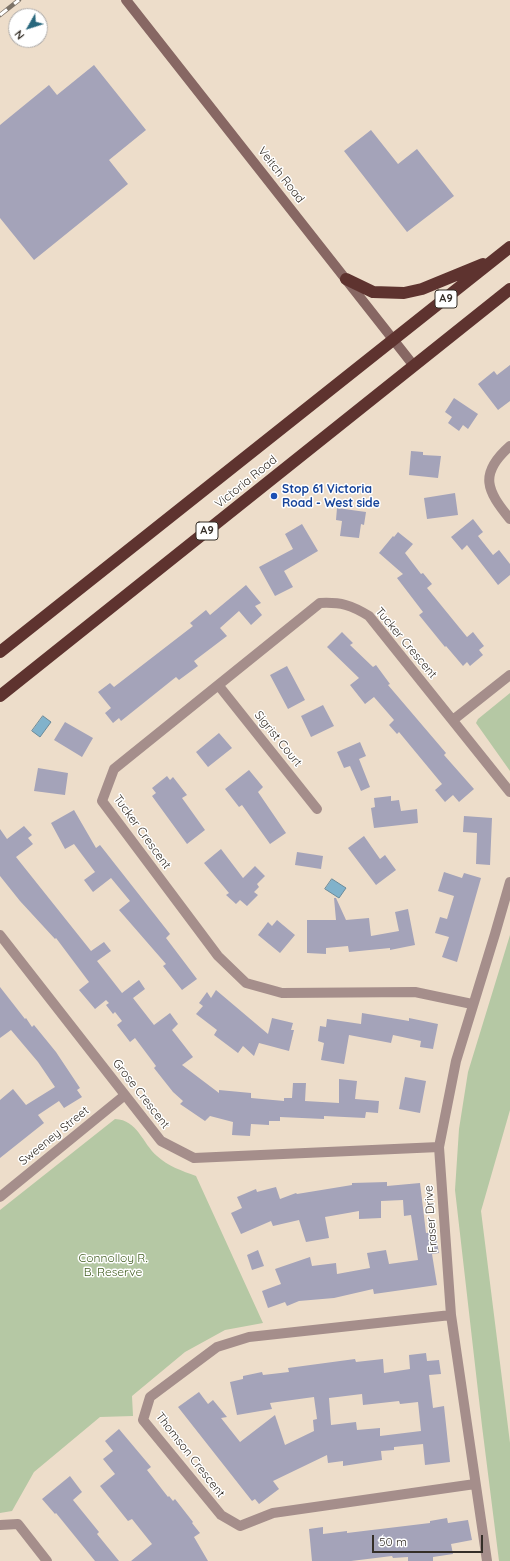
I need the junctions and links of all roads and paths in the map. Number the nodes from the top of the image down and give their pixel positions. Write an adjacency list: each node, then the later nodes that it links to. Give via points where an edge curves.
1 (126, 0): 4 (street, Veitch Road)
2 (510, 247): 3 (highway, Victoria Road / A9)
3 (497, 258): 4 (highway, via 422,290 404,293 373,292); 6 (highway, Victoria Road / A9)
4 (346, 279): 6 (street, Veitch Road)
5 (510, 289): 7 (highway, Victoria Road / A9)
6 (394, 340): 7 (street, Veitch Road); 10 (highway, Victoria Road / A9)
7 (414, 366): 13 (highway, Victoria Road / A9)
8 (510, 446): 9 (street, via 494,464 490,479 490,491)
9 (510, 519)
10 (0, 652)
11 (510, 675): 14 (street)
12 (219, 686): 14 (street, Tucker Crescent, via 320,603 338,602 369,616); 16 (street, Sigrist Court); 19 (street, Tucker Crescent, via 114,769 102,801 218,956 246,983 282,993 415,992)
13 (0, 696)
14 (453, 720): 15 (street)
15 (510, 792)
16 (317, 809)
17 (510, 882): 19 (street, Fraser Drive)
18 (0, 935): 20 (street, Grose Crescent)
19 (472, 1004): 21 (street, Fraser Drive, via 456,1061)
20 (125, 1094): 21 (street, Grose Crescent, via 161,1141 194,1158); 22 (street, Sweeney Street)
21 (439, 1147): 23 (street, Fraser Drive)
22 (0, 1197)
23 (451, 1315): 24 (street, Fraser Drive); 24 (street, Thomson Crescent, via 249,1337 217,1347 150,1396 143,1420 220,1515 240,1526 273,1513)
24 (475, 1484): 27 (street, Fraser Drive)
25 (0, 1525): 26 (street, via 18,1524)
26 (47, 1561)
27 (487, 1561)

